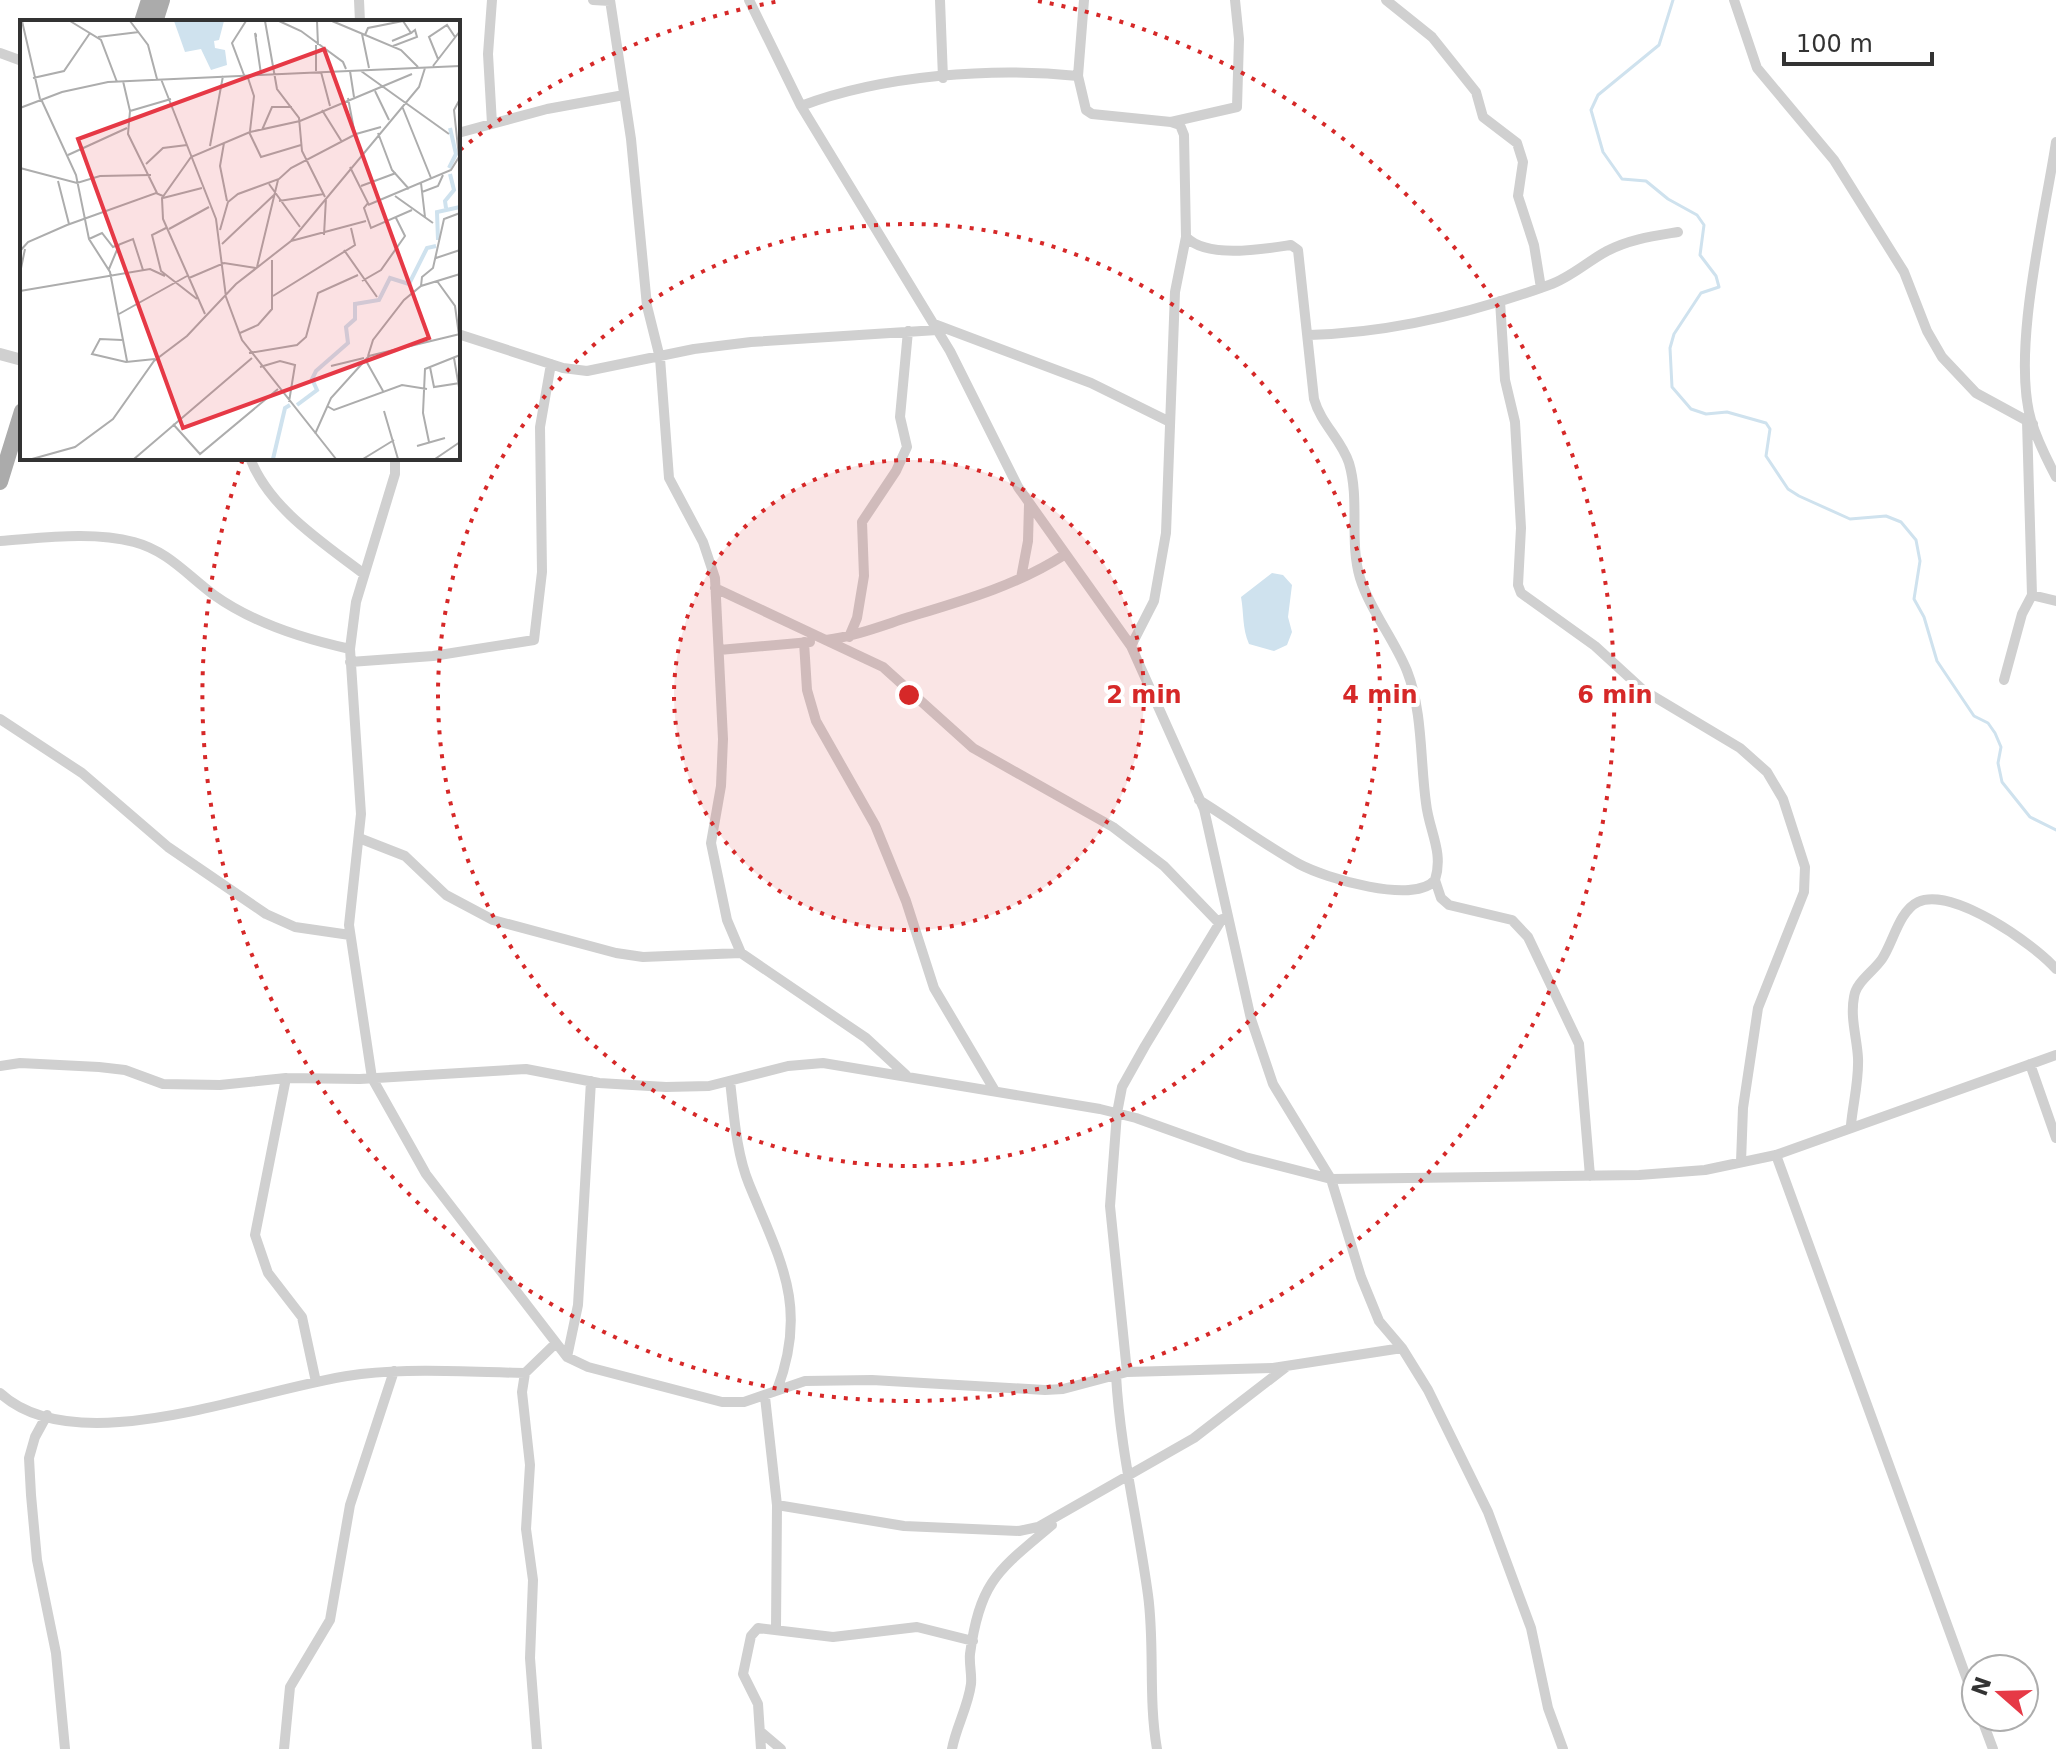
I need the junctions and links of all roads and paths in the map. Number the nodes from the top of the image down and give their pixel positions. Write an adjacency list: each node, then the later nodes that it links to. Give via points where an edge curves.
1 (149, 0): 13 (main road)
2 (162, 0): 14 (main road)
3 (359, 0): 15 (street)
4 (492, 0): 23 (street)
5 (593, 0): 6 (street)
6 (610, 0): 20 (street)
7 (749, 0): 21 (street)
8 (940, 0): 19 (street)
9 (1084, 0): 18 (street)
10 (1235, 0): 22 (street, via 1237,107)
11 (1386, 0): 28 (street, via 1432,37 1476,92 1483,117 1517,143 1523,162 1518,196)
12 (1734, 0): 40 (street, via 1757,68 1834,160 1904,272 1942,357 1976,393)
13 (143, 20)
14 (156, 20)
15 (360, 20)
16 (0, 53): 17 (street)
17 (20, 60)
18 (1078, 76): 19 (street); 22 (street, via 1083,104 1092,114)
19 (943, 78): 21 (street, via 862,87)
20 (624, 95): 23 (street); 35 (street, via 647,306)
21 (801, 106): 30 (street)
22 (1171, 122): 27 (street, via 1180,125 1184,135)
23 (492, 124): 24 (street)
24 (460, 132)
25 (2056, 142): 40 (street, via 2034,268 2026,362)
26 (1678, 232): 28 (street, via 1622,244)
27 (1186, 237): 33 (street, via 1198,246 1249,252 1296,246); 39 (street, via 1175,292)
28 (1541, 288): 29 (street)
29 (1500, 301): 33 (street, via 1367,334); 85 (street, via 1505,380 1515,422 1521,593 1595,646 1643,690 1758,764 1783,799 1798,841 1804,892 1758,1008)
30 (934, 327): 31 (street); 39 (street, via 1091,383); 48 (street)
31 (908, 331): 35 (street, via 751,342); 56 (street, via 900,417 907,447 862,522 864,576)
32 (460, 335): 37 (street)
33 (1309, 335): 67 (street, via 1314,399 1320,418 1345,452 1354,487 1359,575 1407,672 1415,700 1426,809 1439,854)
34 (0, 354): 36 (street)
35 (660, 358): 37 (street, via 587,371); 53 (street, via 669,478 707,551)
36 (20, 359)
37 (551, 364): 62 (street, via 540,427 542,572 534,640)
38 (20, 415): 41 (main road)
39 (1170, 422): 59 (street, via 1160,572 1149,617)
40 (2030, 422): 43 (street); 54 (street)
41 (5, 448): 47 (main road)
42 (2056, 449): 43 (street)
43 (2043, 450): 46 (street)
44 (251, 460): 51 (street, via 272,494 306,530)
45 (395, 460): 51 (street)
46 (2056, 477)
47 (0, 482)
48 (1029, 504): 50 (street); 52 (street)
49 (0, 541): 60 (street, via 93,537 136,543 182,566 214,595 249,614)
50 (1064, 555): 52 (street); 59 (street)
51 (364, 574): 60 (street)
52 (1021, 578): 56 (street)
53 (715, 588): 57 (street); 61 (street)
54 (2032, 595): 55 (street); 63 (street)
55 (2056, 601)
56 (849, 637): 57 (street)
57 (824, 640): 58 (street); 68 (street, via 871,659 973,748 1113,827)
58 (804, 642): 61 (street); 80 (street, via 807,690 816,721 875,825 934,988)
59 (1131, 646): 65 (street)
60 (350, 649): 62 (street)
61 (719, 650): 70 (street, via 723,755 711,843 727,920)
62 (350, 662): 66 (street, via 360,763)
63 (2004, 680)
64 (0, 719): 69 (street, via 82,773 168,847 266,914 295,927)
65 (1199, 800): 67 (street, via 1301,865 1333,877 1406,893 1419,892); 68 (street, via 1217,858)
66 (359, 838): 69 (street); 70 (street, via 405,856 446,895 493,920 643,957)
67 (1435, 880): 86 (street, via 1449,905 1512,920 1528,937 1579,1044)
68 (1222, 918): 81 (street, via 1122,1087); 87 (street, via 1273,1084)
69 (350, 935): 77 (street)
70 (741, 953): 75 (street, via 866,1038)
71 (2056, 969): 82 (street, via 2027,940 1963,907 1918,902 1908,910 1883,958 1857,987 1853,1026 1858,1077)
72 (2056, 1055): 73 (street)
73 (2030, 1064): 82 (street); 83 (street)
74 (0, 1066): 76 (street, via 125,1070 163,1084)
75 (906, 1075): 79 (street, via 823,1063); 80 (street)
76 (286, 1078): 77 (street); 96 (street, via 255,1235 268,1273 303,1320)
77 (372, 1078): 78 (street, via 526,1069); 88 (street, via 426,1174)
78 (591, 1081): 79 (street, via 666,1087); 90 (street, via 579,1292)
79 (730, 1081): 97 (street, via 748,1182 791,1290 789,1357)
80 (995, 1091): 81 (street)
81 (1117, 1113): 87 (street, via 1245,1157); 93 (street, via 1110,1206)
82 (1851, 1125): 84 (street)
83 (2056, 1138)
84 (1776, 1155): 85 (street); 106 (street)
85 (1741, 1162): 86 (street, via 1705,1170)
86 (1590, 1176): 87 (street)
87 (1331, 1179): 89 (street, via 1379,1321)
88 (555, 1344): 90 (street); 94 (street)
89 (1402, 1348): 91 (street); 115 (street, via 1428,1390 1506,1555)
90 (567, 1357): 99 (street, via 698,1398 744,1402)
91 (1287, 1366): 93 (street); 101 (street, via 1194,1438)
92 (394, 1371): 94 (street); 96 (street); 109 (street, via 350,1505 330,1620 290,1687)
93 (1127, 1372): 95 (street)
94 (525, 1373): 110 (street, via 522,1392 530,1465 526,1529 533,1580 530,1658)
95 (1116, 1375): 97 (street, via 1045,1390 872,1380 805,1381); 101 (street, via 1121,1445)
96 (316, 1382): 100 (street, via 129,1423 86,1424)
97 (777, 1390): 99 (street)
98 (0, 1393): 100 (street)
99 (765, 1397): 102 (street)
100 (47, 1415): 108 (street, via 29,1458 37,1560 56,1653)
101 (1130, 1476): 103 (street); 114 (street, via 1151,1621)
102 (777, 1505): 103 (street, via 904,1526 1019,1531); 104 (street)
103 (1063, 1516): 105 (street, via 988,1584)
104 (776, 1629): 105 (street, via 833,1637 917,1627); 107 (street, via 753,1631 743,1674 758,1704)
105 (973, 1641): 113 (street, via 970,1690)
106 (1960, 1660)
107 (761, 1732): 111 (street); 112 (street)
108 (65, 1749)
109 (284, 1749)
110 (537, 1749)
111 (761, 1749)
112 (781, 1749)
113 (952, 1749)
114 (1157, 1749)
115 (1563, 1749)

